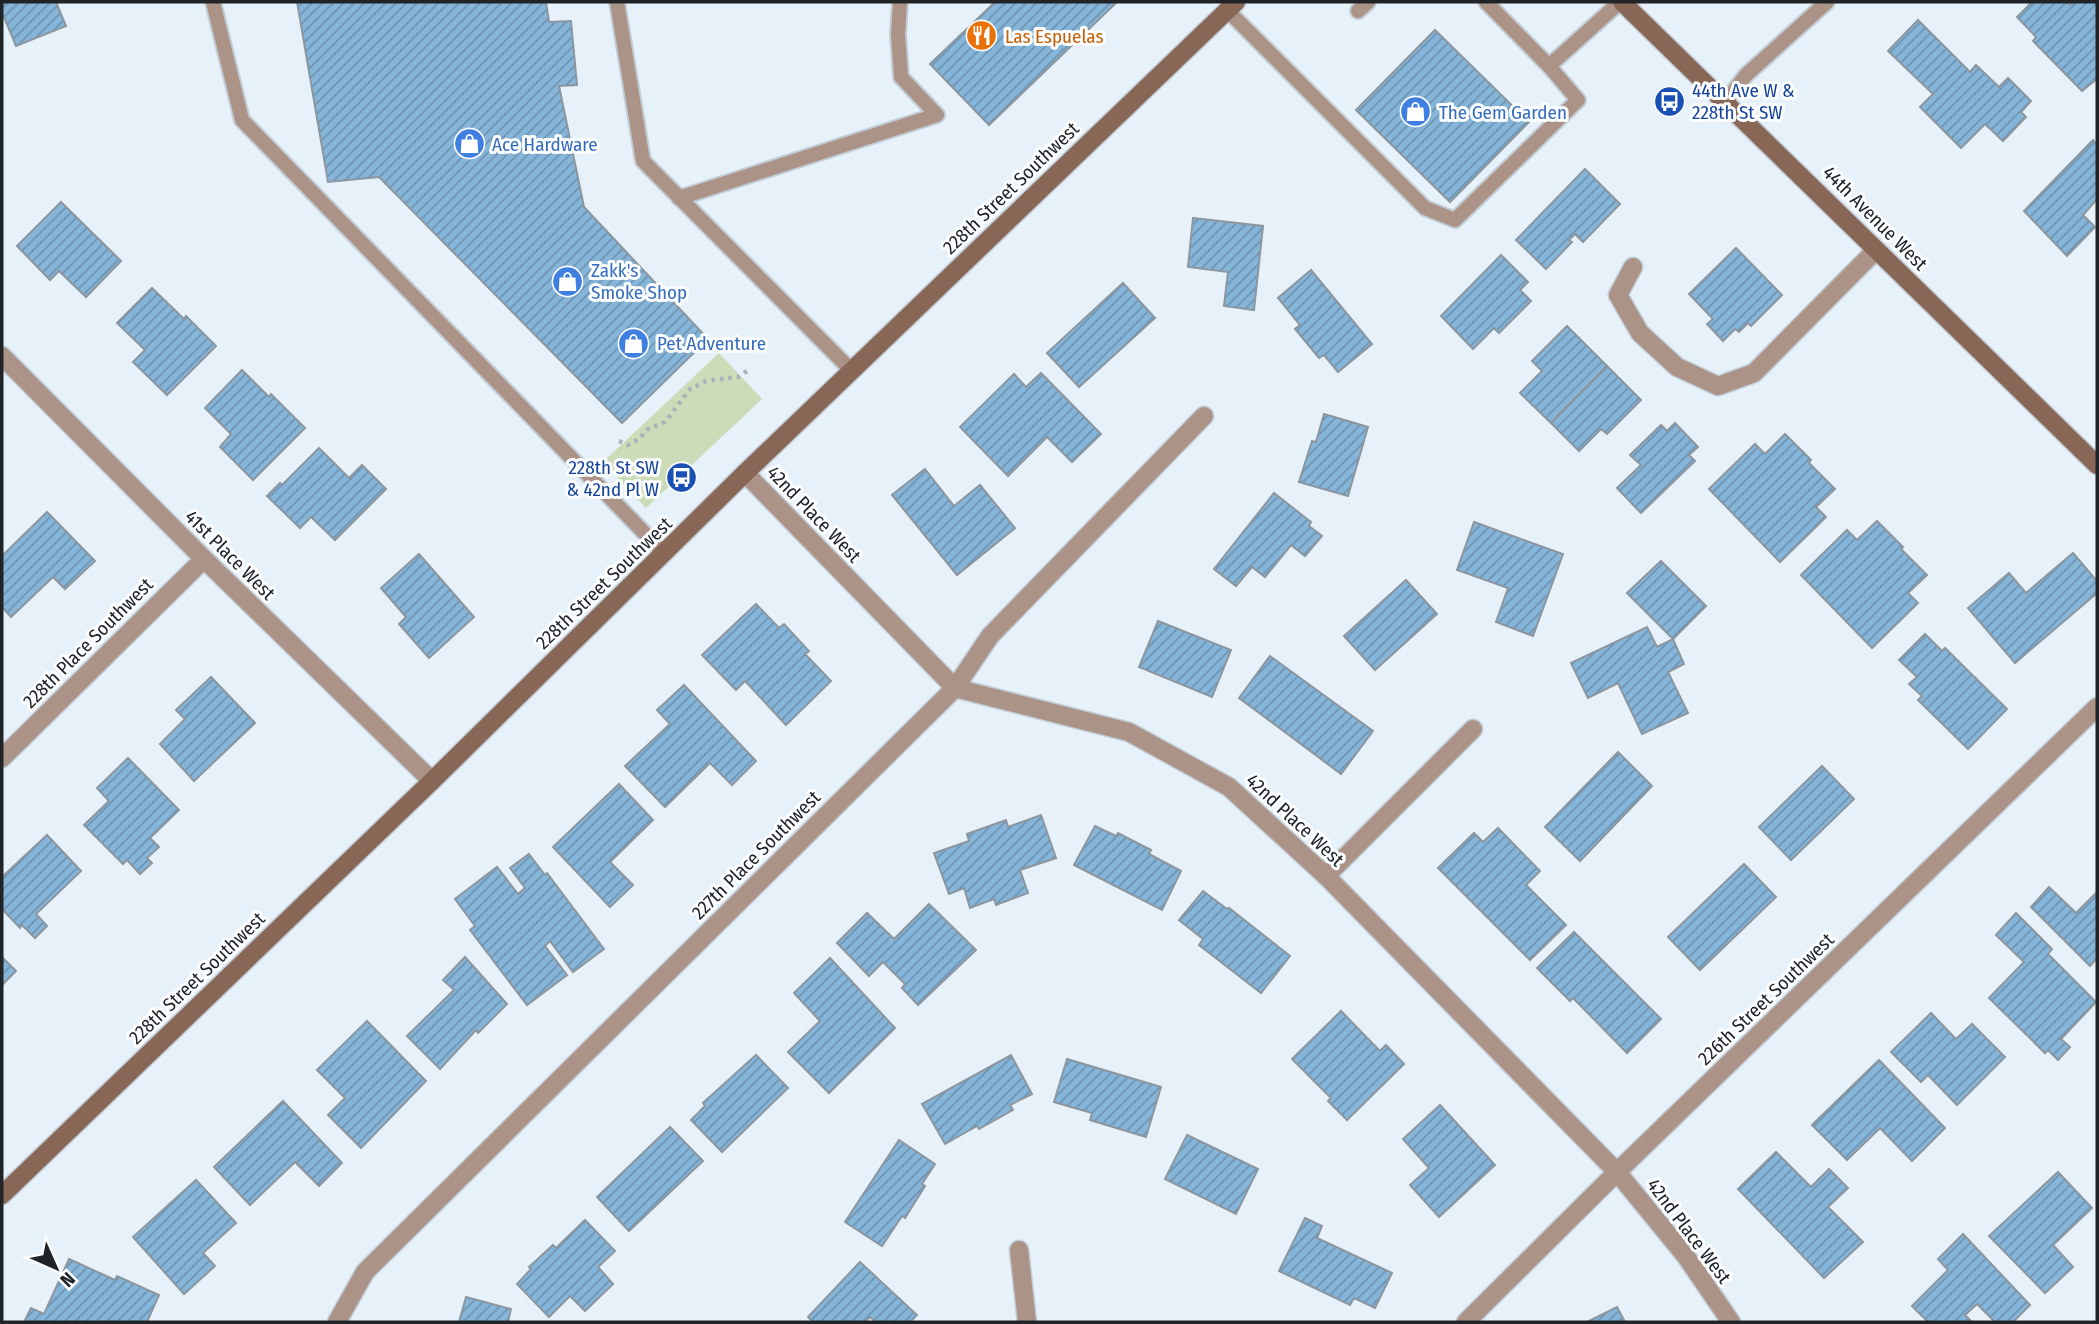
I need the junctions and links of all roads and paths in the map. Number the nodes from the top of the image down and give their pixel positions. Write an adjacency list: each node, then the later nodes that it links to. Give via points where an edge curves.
1 (213, 2): 20 (lane, via 242,120)
2 (617, 2): 10 (lane, via 643,161)
3 (900, 2): 10 (lane, via 901,77 937,115)
4 (1486, 2): 8 (lane)
5 (1621, 2): 8 (lane); 9 (main road, 44th Avenue West)
6 (1827, 2): 9 (lane, via 1746,75)
7 (1232, 6): 8 (lane, via 1425,208 1455,220 1578,100); 15 (main road, 228th Street Southwest)
8 (1549, 66)
9 (1726, 101): 11 (main road, 44th Avenue West)
10 (679, 198): 15 (lane)
11 (1876, 250): 12 (street, via 1754,373 1717,386 1677,367 1640,333 1618,295); 18 (main road, 44th Avenue West)
12 (1633, 267)
13 (2, 356): 21 (street, 41st Place West)
14 (747, 371): 17 (path, via 690,389 665,422 628,445)
15 (852, 371): 19 (main road, 228th Street Southwest)
16 (1204, 416): 22 (street, 227th Place Southwest, via 990,636)
17 (619, 441)
18 (2097, 465)
19 (745, 473): 20 (main road, 228th Street Southwest); 22 (street, 42nd Place West)
20 (664, 553): 26 (main road, 228th Street Southwest)
21 (204, 558): 25 (street, 228th Place Southwest); 26 (street, 41st Place West)
22 (955, 688): 27 (street, 42nd Place West, via 1129,732 1229,787); 31 (street, 227th Place Southwest, via 365,1272)
23 (2097, 707): 28 (street, 226th Street Southwest)
24 (1473, 729): 27 (street)
25 (2, 758)
26 (432, 781): 29 (main road, 228th Street Southwest)
27 (1326, 876): 28 (street, 42nd Place West)
28 (1617, 1172): 33 (street, 226th Street Southwest); 34 (street, 42nd Place West, via 1685,1255)
29 (2, 1195)
30 (1019, 1250): 32 (street)
31 (337, 1322)
32 (1027, 1322)
33 (1466, 1322)
34 (1731, 1322)

